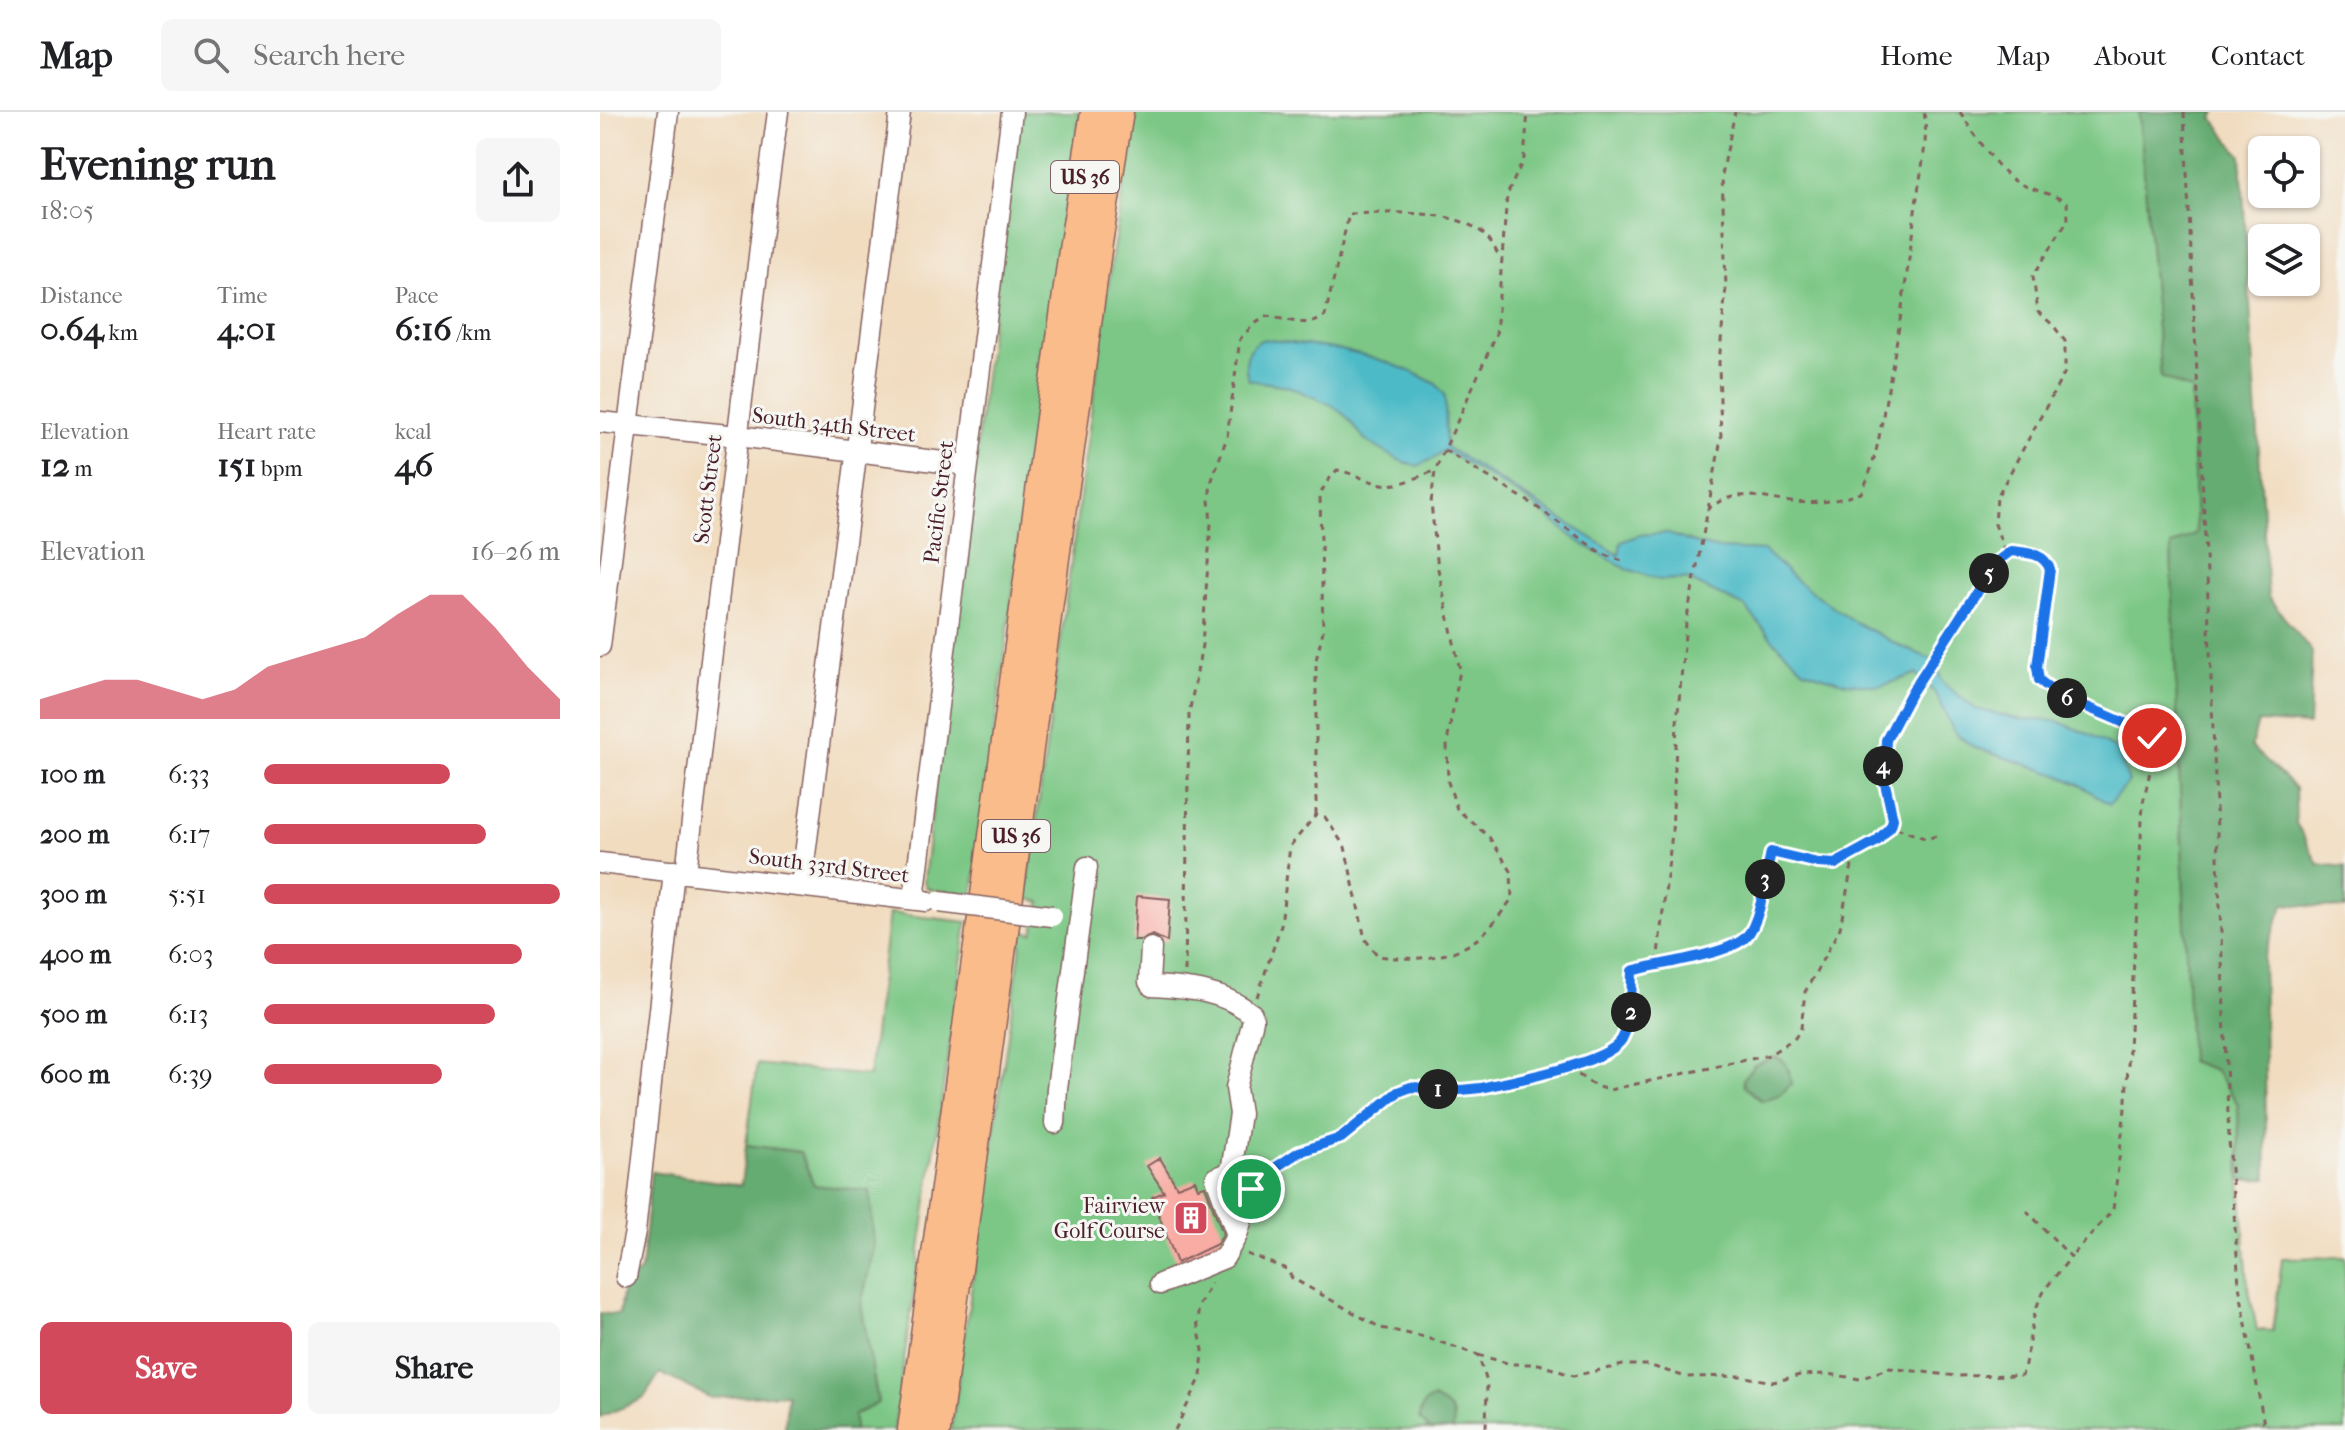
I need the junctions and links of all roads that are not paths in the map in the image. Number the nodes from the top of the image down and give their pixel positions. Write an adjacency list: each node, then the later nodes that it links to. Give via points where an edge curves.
1 (668, 112): 8 (street)
2 (778, 112): 9 (street, Scott Street)
3 (900, 112): 10 (street)
4 (1012, 112): 11 (street, Pacific Street)
5 (1096, 112): 25 (highway, US 36)
6 (1118, 112): 26 (highway, US 36)
7 (600, 422): 8 (street, South 34th Street)
8 (629, 425): 9 (street, South 34th Street); 12 (street)
9 (738, 436): 10 (street, South 34th Street); 15 (street, Scott Street)
10 (855, 451): 11 (street, South 34th Street); 16 (street)
11 (966, 465): 17 (street, Pacific Street)
12 (600, 646)
13 (600, 863): 15 (street, South 33rd Street)
14 (1087, 867): 18 (street)
15 (680, 872): 16 (street, South 33rd Street); 23 (street, Scott Street)
16 (801, 886): 17 (street, South 33rd Street)
17 (914, 899): 18 (street, South 33rd Street, bridge)
18 (1080, 919): 20 (street)
19 (1151, 948): 21 (street, via 1152,986 1235,1000 1252,1014 1236,1088 1240,1114)
20 (1055, 1123)
21 (1231, 1172): 22 (street, via 1216,1178); 22 (street, via 1246,1180 1250,1198)
22 (1230, 1247): 24 (street)
23 (626, 1277)
24 (1160, 1284)
25 (913, 1430)
26 (935, 1430)

